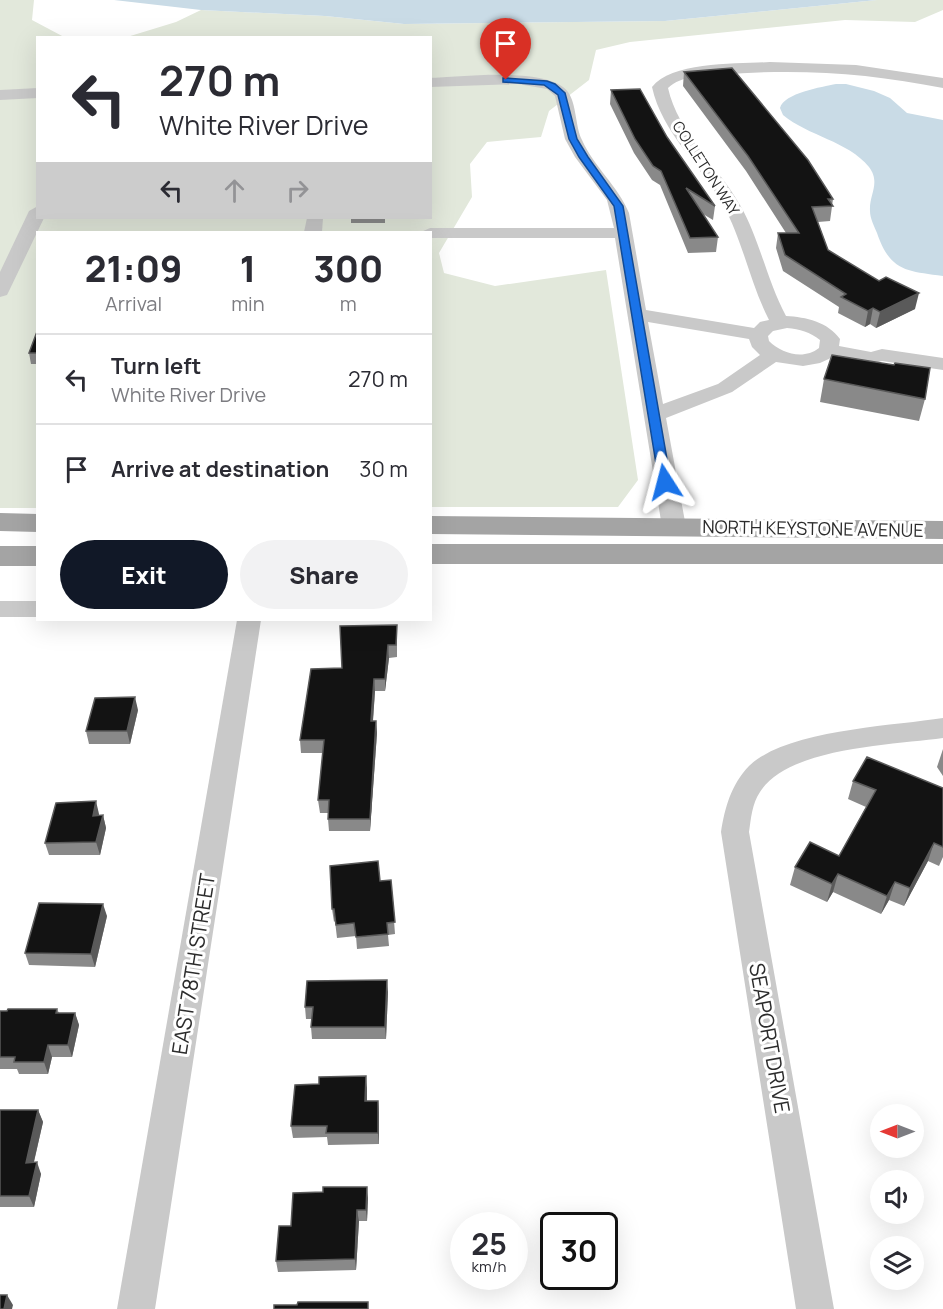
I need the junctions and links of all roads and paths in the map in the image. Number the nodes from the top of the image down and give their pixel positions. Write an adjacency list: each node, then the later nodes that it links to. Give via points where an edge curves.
1 (432, 83): 7 (street, via 506,80 552,85 562,94 573,139 618,206)
2 (943, 83): 11 (street, COLLETON WAY, via 869,69 802,65 694,73 672,77 660,87 678,128 739,219 763,289)
3 (36, 93): 4 (street)
4 (0, 95)
5 (36, 219): 8 (street)
6 (432, 233): 7 (street)
7 (622, 233): 10 (street)
8 (32, 236): 9 (street)
9 (0, 291)
10 (636, 314): 12 (street); 18 (street)
11 (780, 323): 12 (street, via 767,326); 13 (street, via 808,324 821,330 830,339)
12 (758, 335): 14 (street, via 759,344)
13 (829, 350): 14 (street, via 817,358 802,360); 15 (street)
14 (773, 355): 18 (street, via 725,388)
15 (871, 358): 16 (street, via 882,355); 17 (street, via 879,364)
16 (943, 364)
17 (943, 375)
18 (654, 415): 22 (street)
19 (0, 522): 20 (main road)
20 (36, 523)
21 (432, 525): 22 (main road, NORTH KEYSTONE AVENUE)
22 (674, 527): 23 (main road, NORTH KEYSTONE AVENUE)
23 (943, 530)
24 (432, 554): 25 (main road, NORTH KEYSTONE AVENUE)
25 (943, 554)
26 (0, 556): 27 (main road)
27 (36, 556)
28 (0, 609): 29 (street)
29 (36, 609)
30 (249, 621): 32 (street, EAST 78TH STREET)
31 (943, 728): 33 (street, SEAPORT DRIVE, via 812,746 788,754 759,773 736,810 735,832)
32 (136, 1309)
33 (815, 1309)

